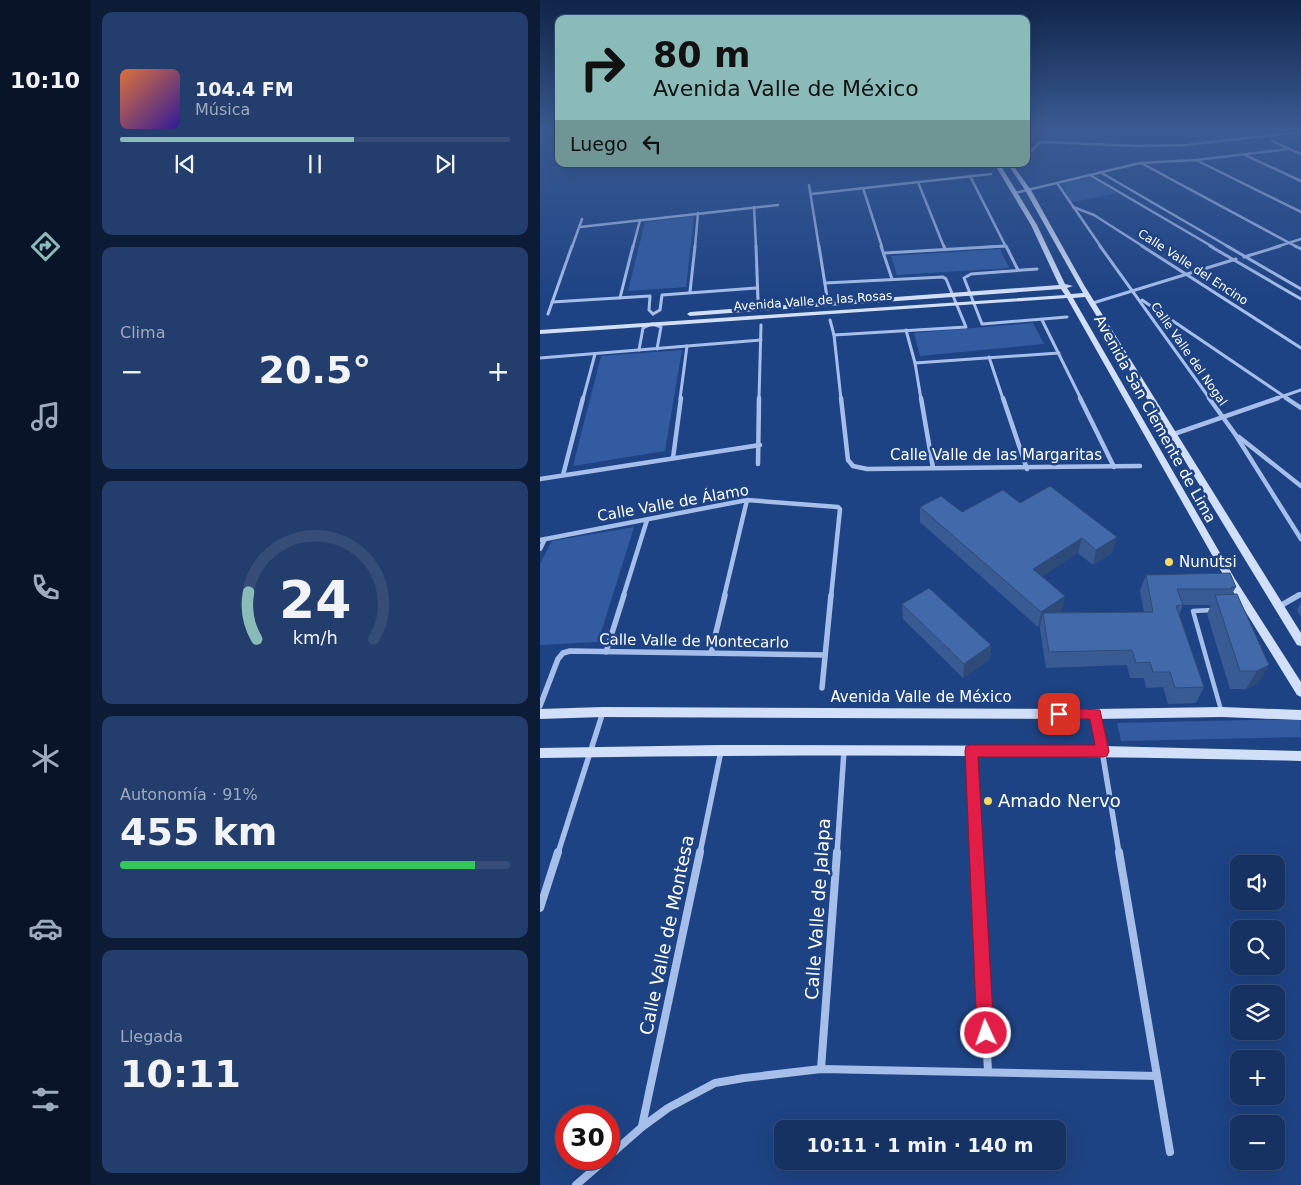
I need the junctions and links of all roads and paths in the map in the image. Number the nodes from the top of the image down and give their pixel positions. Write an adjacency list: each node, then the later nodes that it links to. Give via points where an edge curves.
1 (810, 184): 16 (street)
2 (897, 184): 13 (street)
3 (919, 184): 28 (street)
4 (974, 184): 27 (street)
5 (1010, 184): 15 (street, Avenida San Clemente de Lima)
6 (1024, 184): 14 (street, Avenida San Clemente de Lima)
7 (1052, 184): 14 (street)
8 (1058, 184): 18 (street, Calle Valle del Nogal)
9 (1106, 184): 32 (street)
10 (1121, 184): 31 (street)
11 (1180, 184): 26 (street)
12 (1245, 184): 20 (street)
13 (863, 188): 16 (street); 30 (street)
14 (1028, 190): 15 (street); 38 (street, Avenida San Clemente de Lima)
15 (1015, 193): 39 (street, Avenida San Clemente de Lima)
16 (811, 194): 37 (street)
17 (778, 205): 19 (street)
18 (1072, 206): 35 (street, Calle Valle del Encino, via 1094,215); 42 (street, Calle Valle del Nogal)
19 (754, 207): 21 (street); 40 (street)
20 (1301, 212)
21 (698, 213): 23 (street); 43 (street)
22 (582, 219): 24 (street)
23 (640, 220): 24 (street); 48 (street)
24 (580, 226): 53 (street)
25 (1301, 239): 26 (street)
26 (1289, 242): 29 (street); 31 (street)
27 (1005, 246): 28 (street); 34 (street)
28 (946, 249): 30 (street)
29 (1301, 249)
30 (885, 252): 36 (street)
31 (1245, 257): 32 (street); 41 (street)
32 (1234, 260): 35 (street); 51 (street)
33 (1037, 269): 34 (street)
34 (1018, 270): 49 (street, via 966,275 964,278)
35 (1187, 275): 42 (street); 68 (street, Calle Valle del Encino)
36 (892, 279): 37 (street); 50 (street, via 942,277)
37 (825, 283): 46 (street)
38 (1081, 285): 39 (street, Avenida Valle de las Rosas); 44 (street, Avenida San Clemente de Lima)
39 (1063, 286): 45 (street, Avenida San Clemente de Lima); 49 (street, Avenida Valle de las Rosas)
40 (756, 288): 43 (street); 52 (street)
41 (1301, 289)
42 (1133, 291): 47 (street, Calle Valle del Nogal); 54 (street)
43 (690, 292): 57 (street, via 662,295 660,310)
44 (1087, 295): 45 (street, Avenida Valle de las Rosas); 54 (street, Avenida San Clemente de Lima)
45 (1069, 296): 49 (street, Avenida Valle de las Rosas); 98 (street, Avenida San Clemente de Lima)
46 (827, 297)
47 (1138, 297): 76 (street); 78 (street, Calle Valle del Nogal)
48 (620, 298): 53 (street); 57 (street, via 650,296 649,310)
49 (971, 298): 50 (street, Avenida Valle de las Rosas); 59 (street, via 982,324)
50 (955, 299): 57 (street, Avenida Valle de las Rosas); 62 (street, via 966,326)
51 (1301, 299)
52 (758, 300)
53 (552, 302): 55 (street)
54 (1093, 303): 79 (street, Avenida San Clemente de Lima)
55 (548, 314)
56 (1067, 317): 59 (street)
57 (653, 318): 60 (street, Avenida Valle de las Rosas); 63 (street, Avenida Valle de las Rosas); 67 (street, via 661,327); 69 (street, via 643,328)
58 (830, 320): 64 (street)
59 (1042, 320): 70 (street)
60 (540, 325)
61 (761, 325): 65 (street)
62 (906, 330): 64 (street); 74 (street)
63 (540, 332)
64 (834, 335): 86 (street, Calle Valle de las Margaritas, via 848,460 853,466 867,469)
65 (761, 340): 66 (street); 81 (street)
66 (687, 346): 67 (street); 82 (street)
67 (658, 348): 69 (street)
68 (1301, 348)
69 (639, 350): 71 (street)
70 (1059, 353): 72 (street); 85 (street)
71 (594, 354): 73 (street); 88 (street)
72 (989, 357): 74 (street); 87 (street)
73 (540, 358)
74 (915, 363): 86 (street)
75 (1301, 390): 76 (street)
76 (1284, 397): 77 (street); 78 (street)
77 (1301, 408)
78 (1222, 418): 79 (street); 80 (street, Calle Valle del Nogal)
79 (1174, 434): 97 (street, Avenida San Clemente de Lima)
80 (1235, 434): 90 (street); 93 (street, Calle Valle del Nogal)
81 (760, 445): 82 (street); 83 (street)
82 (673, 458): 88 (street)
83 (758, 464)
84 (1140, 466): 85 (street, Calle Valle de las Margaritas)
85 (1114, 467): 87 (street, Calle Valle de las Margaritas)
86 (934, 468): 87 (street, Calle Valle de las Margaritas)
87 (1027, 469)
88 (562, 475): 89 (street)
89 (540, 479)
90 (1301, 486)
91 (747, 500): 92 (street, Calle Valle de Álamo); 103 (street); 104 (street, Calle Valle de Álamo, via 835,506 840,509)
92 (647, 520): 94 (street, Calle Valle de Álamo); 102 (street)
93 (1301, 538)
94 (542, 539): 95 (street)
95 (540, 549)
96 (1301, 594): 97 (street)
97 (1280, 606): 101 (street, Avenida San Clemente de Lima)
98 (1247, 608): 99 (lane); 106 (street, Avenida San Clemente de Lima)
99 (1238, 609)
100 (1220, 610): 109 (lane, via 1193,612)
101 (1301, 642)
102 (606, 652): 103 (street, Calle Valle de Montecarlo); 107 (street, Calle Valle de Montecarlo, via 563,653)
103 (711, 653): 104 (street, Calle Valle de Montecarlo)
104 (825, 655): 105 (street)
105 (822, 688)
106 (1301, 692)
107 (540, 706)
108 (603, 712): 110 (street, Avenida Valle de México); 111 (street, Avenida Valle de México); 118 (street)
109 (1222, 712): 111 (street, Avenida Valle de México); 112 (street, Avenida Valle de México)
110 (540, 714)
111 (1096, 714): 116 (street)
112 (1301, 716)
113 (721, 750): 114 (street); 118 (street); 124 (street, Calle Valle de Montesa)
114 (844, 751): 115 (street); 121 (street, Calle Valle de Jalapa)
115 (971, 751): 116 (street); 122 (street)
116 (1103, 751): 119 (street); 123 (street)
117 (540, 753): 118 (street)
118 (589, 753): 120 (street)
119 (1301, 756)
120 (540, 908)
121 (821, 1069): 122 (street); 124 (street, via 716,1082 668,1108)
122 (988, 1071): 123 (street)
123 (1157, 1076): 126 (street)
124 (642, 1127): 125 (street)
125 (620, 1146)
126 (1170, 1152)
127 (593, 1170): 128 (street)
128 (576, 1185)

